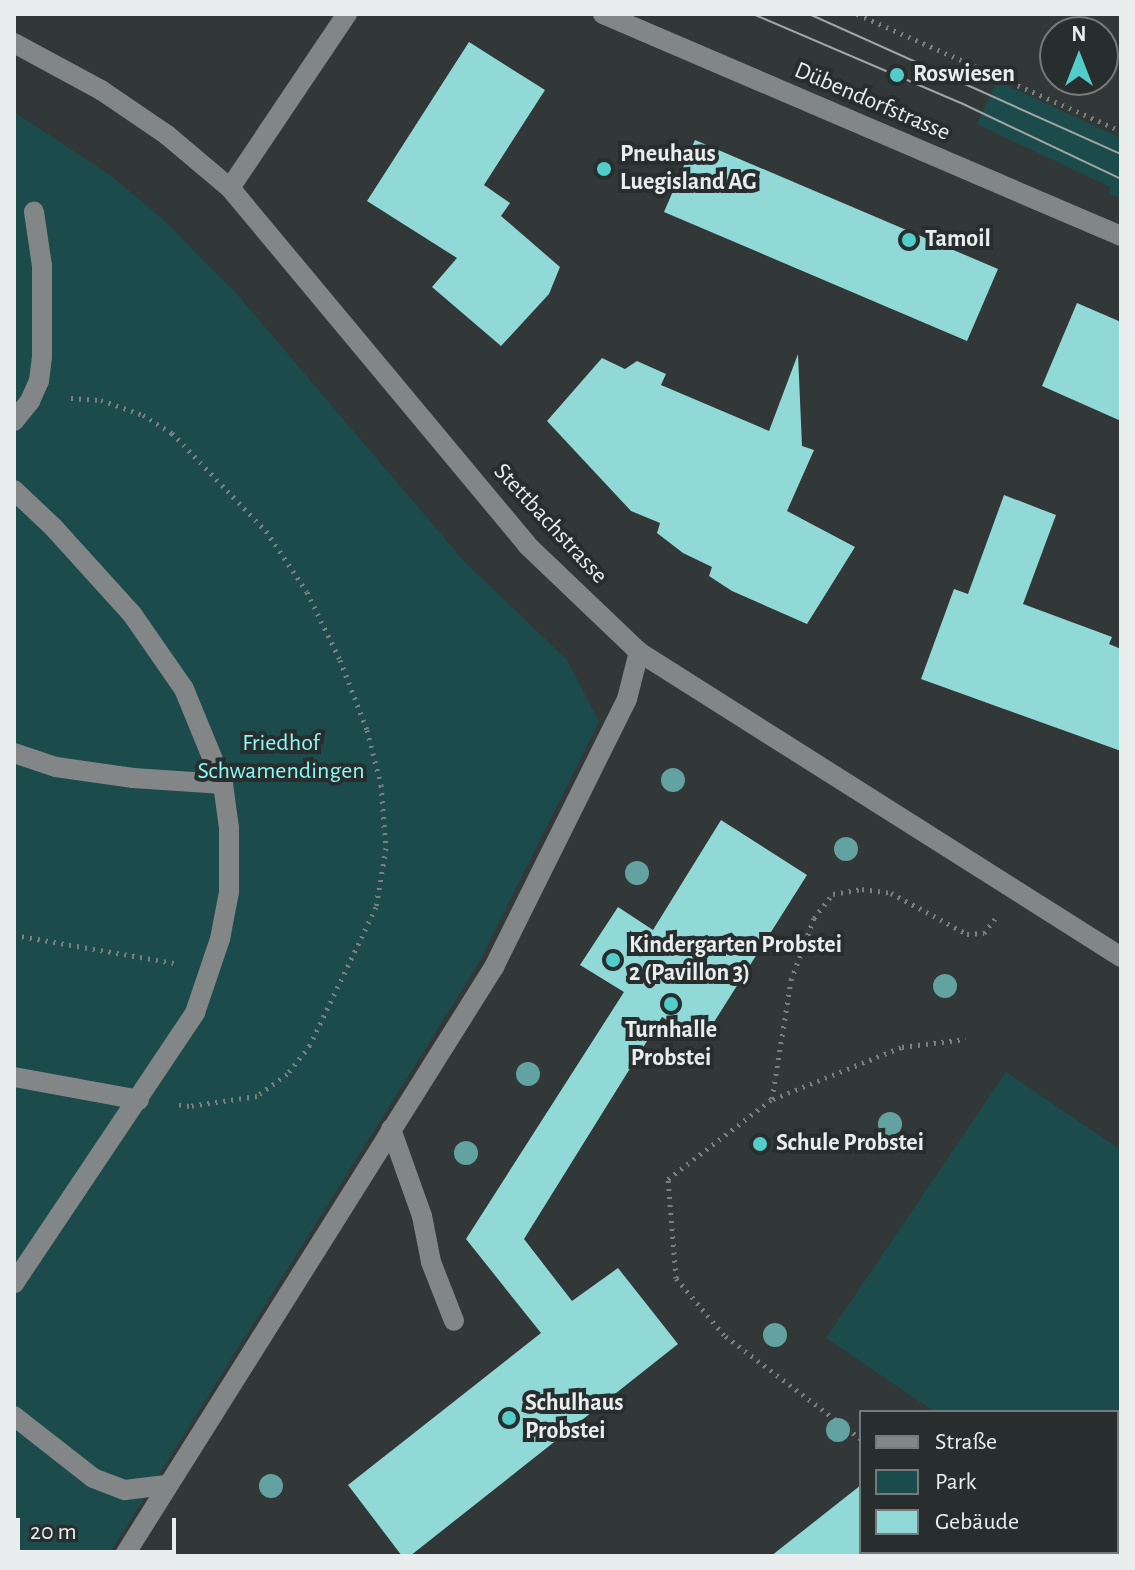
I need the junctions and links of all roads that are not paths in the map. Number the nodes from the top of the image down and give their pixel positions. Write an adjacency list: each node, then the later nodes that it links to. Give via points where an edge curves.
1 (347, 14): 4 (street)
2 (603, 14): 6 (street, Dübendorfstrasse)
3 (14, 43): 4 (street, Stettbachstrasse, via 101,90 167,135)
4 (230, 188): 9 (street, Stettbachstrasse, via 527,545)
5 (34, 212): 7 (street, via 42,266 42,357 39,381)
6 (1121, 236)
7 (14, 421)
8 (14, 490): 11 (street, via 132,614 184,689)
9 (639, 652): 12 (street, Stettbachstrasse); 15 (street, via 627,699 494,967)
10 (14, 753): 11 (street, via 56,767)
11 (223, 784): 14 (street, via 229,892 212,969 195,1013)
12 (1121, 957)
13 (14, 1077): 14 (street)
14 (139, 1100): 16 (street)
15 (391, 1129): 17 (street); 19 (street)
16 (14, 1283)
17 (454, 1321)
18 (14, 1416): 19 (street, via 93,1478 125,1490)
19 (166, 1485): 20 (street)
20 (124, 1556)

